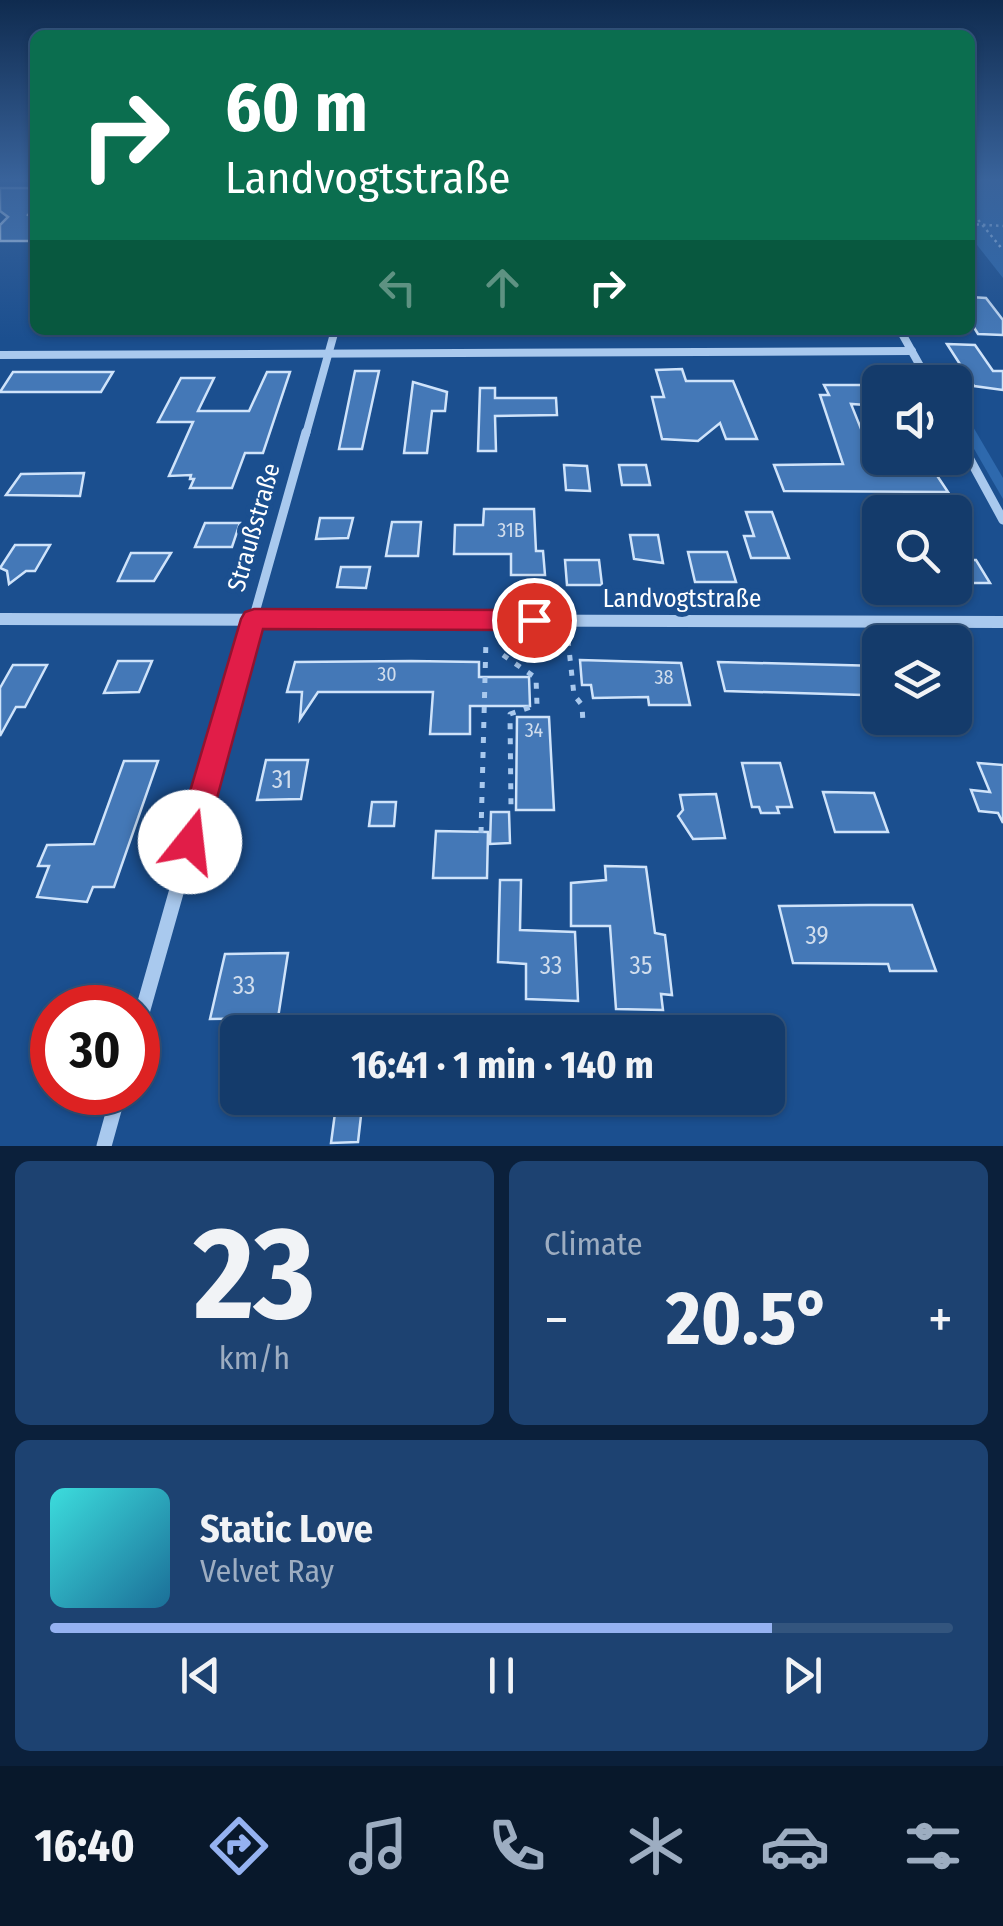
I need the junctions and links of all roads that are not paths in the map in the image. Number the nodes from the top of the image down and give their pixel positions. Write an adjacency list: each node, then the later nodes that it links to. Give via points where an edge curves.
1 (333, 335): 4 (street, Straußstraße)
2 (903, 335): 3 (street)
3 (912, 352): 4 (street); 6 (street)
4 (328, 353): 5 (street); 10 (street, Straußstraße)
5 (0, 354)
6 (919, 365)
7 (972, 463): 8 (street)
8 (1003, 520)
9 (0, 619): 10 (street, Landvogtstraße)
10 (254, 619): 11 (street, Landvogtstraße); 12 (street, Straußstraße)
11 (1003, 622)
12 (150, 985)
13 (113, 1115): 14 (street)
14 (104, 1146)

